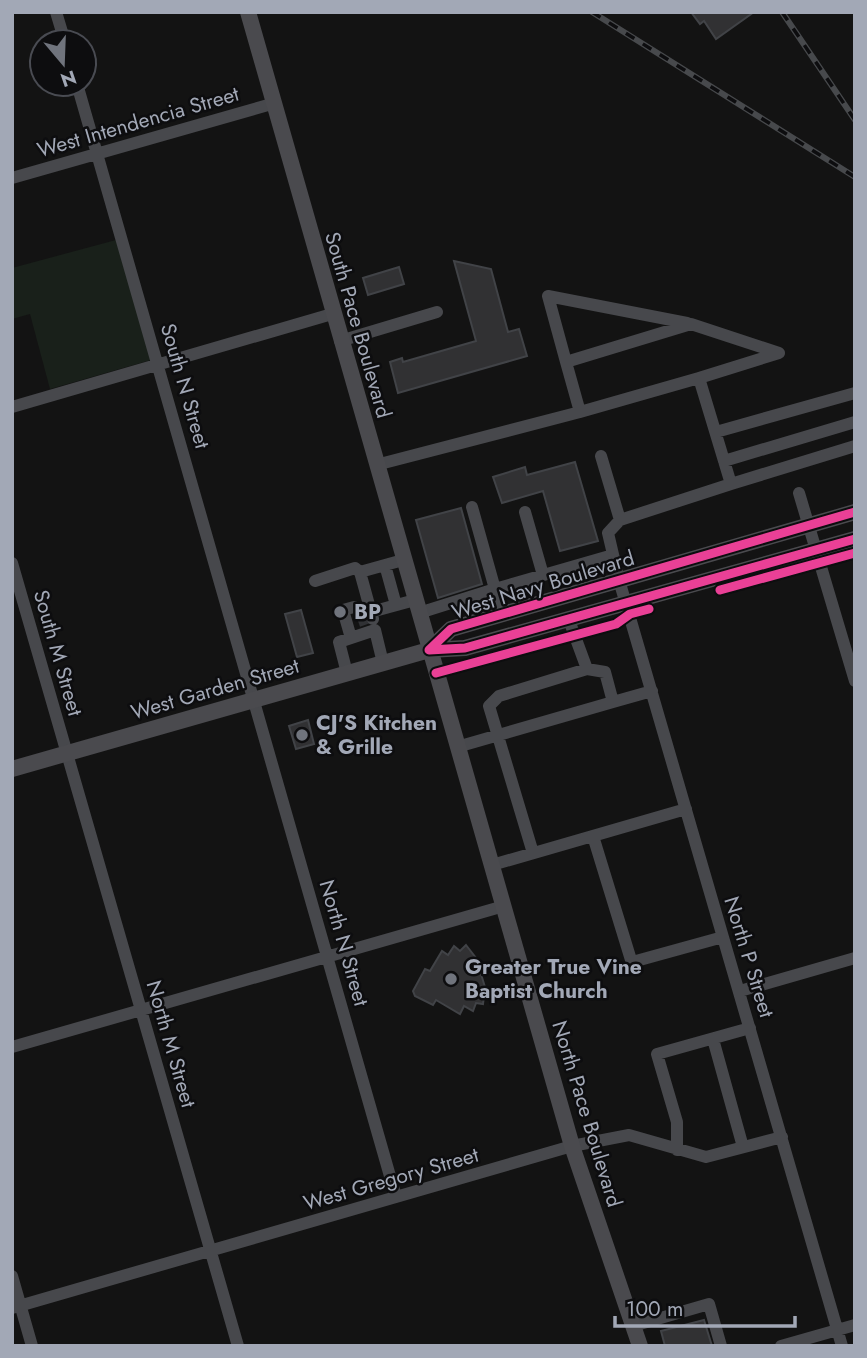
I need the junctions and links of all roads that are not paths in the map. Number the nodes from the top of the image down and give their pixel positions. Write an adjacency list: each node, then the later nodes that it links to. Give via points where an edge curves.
1 (248, 12): 3 (main road, South Pace Boulevard)
2 (81, 98): 4 (street, South N Street)
3 (275, 103): 4 (street, West Intendencia Street); 7 (main road, South Pace Boulevard)
4 (97, 154): 5 (street, West Intendencia Street); 11 (street, South N Street)
5 (12, 178)
6 (438, 312): 9 (street)
7 (332, 314): 9 (main road, South Pace Boulevard); 11 (street)
8 (691, 324): 10 (street); 10 (street, via 548,296); 12 (street, via 779,353)
9 (340, 341): 21 (main road, South Pace Boulevard)
10 (566, 362): 15 (street)
11 (159, 365): 14 (street); 54 (street, South N Street)
12 (699, 378): 15 (street); 17 (street)
13 (855, 393): 17 (street)
14 (12, 407)
15 (580, 412): 21 (street)
16 (855, 422): 20 (street)
17 (716, 432): 20 (street)
18 (855, 446): 22 (street)
19 (601, 456): 27 (street)
20 (724, 461): 22 (street)
21 (376, 465): 32 (main road, South Pace Boulevard)
22 (731, 484): 27 (street)
23 (799, 493): 28 (street)
24 (472, 507): 39 (street)
25 (524, 512): 36 (street)
26 (855, 512): 28 (main road, West Navy Boulevard)
27 (620, 520): 31 (street, North P Street, via 608,533)
28 (808, 525): 30 (street); 37 (main road, West Navy Boulevard)
29 (855, 539): 30 (main road, West Navy Boulevard)
30 (816, 550): 40 (main road, West Navy Boulevard); 52 (street)
31 (613, 555): 36 (street); 37 (street, North P Street)
32 (403, 559): 34 (street); 42 (main road, South Pace Boulevard)
33 (12, 563): 58 (street, South M Street)
34 (385, 565): 35 (street); 41 (street)
35 (360, 572): 38 (street, via 355,568); 43 (street)
36 (543, 575): 39 (street)
37 (619, 580): 40 (street, North P Street); 44 (main road, West Navy Boulevard)
38 (315, 581)
39 (495, 589): 42 (street); 44 (street)
40 (627, 604): 45 (main road, West Navy Boulevard); 53 (street, North P Street)
41 (396, 605): 42 (street); 43 (street)
42 (417, 606): 48 (main road, South Pace Boulevard)
43 (363, 613): 46 (street); 47 (street)
44 (502, 614): 48 (main road, West Navy Boulevard, via 451,629)
45 (569, 620): 48 (main road, West Navy Boulevard, via 465,649); 50 (street)
46 (375, 630): 47 (street); 49 (street)
47 (351, 638): 51 (street, via 339,642)
48 (429, 650): 49 (main road, West Garden Street); 57 (main road, North Pace Boulevard)
49 (383, 663): 51 (main road, West Garden Street)
50 (587, 669): 55 (street, via 605,672); 56 (street, via 492,701 489,706)
51 (347, 673): 54 (main road, West Garden Street)
52 (855, 681)
53 (652, 691): 55 (street); 60 (street, North P Street)
54 (255, 699): 58 (main road, West Garden Street); 66 (street, North N Street)
55 (613, 702): 56 (street)
56 (496, 736): 57 (street); 62 (street)
57 (457, 747): 63 (main road, North Pace Boulevard)
58 (68, 754): 59 (main road, West Garden Street); 69 (street, North M Street)
59 (12, 769)
60 (685, 809): 61 (street); 65 (street, North P Street)
61 (593, 836): 62 (street); 65 (street, via 631,960)
62 (533, 853): 63 (street)
63 (492, 865): 64 (main road, North Pace Boulevard)
64 (504, 906): 66 (street); 74 (main road, North Pace Boulevard)
65 (723, 937): 68 (street, North P Street)
66 (327, 956): 69 (street); 77 (street, North N Street)
67 (855, 958): 68 (street)
68 (740, 991): 70 (street, North P Street)
69 (141, 1010): 72 (street); 78 (street, North M Street)
70 (750, 1028): 71 (street); 73 (street, North P Street)
71 (713, 1039): 75 (street); 76 (street, via 657,1054 677,1122)
72 (12, 1047)
73 (782, 1136): 75 (street, West Gregory Street); 83 (street, North P Street)
74 (572, 1146): 76 (street, West Gregory Street, via 629,1135); 77 (street, West Gregory Street); 82 (main road, North Pace Boulevard)
75 (743, 1147): 76 (street, West Gregory Street, via 706,1157)
76 (677, 1150)
77 (396, 1197): 78 (street, West Gregory Street)
78 (210, 1251): 80 (street, West Gregory Street); 85 (street, North M Street)
79 (12, 1276): 80 (street)
80 (17, 1307): 84 (street)
81 (855, 1325): 83 (street)
82 (633, 1326): 86 (main road, North Pace Boulevard); 87 (street, via 709,1304)
83 (837, 1330): 88 (street); 89 (street, North P Street)
84 (32, 1346)
85 (237, 1346)
86 (640, 1346)
87 (721, 1346)
88 (781, 1346)
89 (842, 1346)

